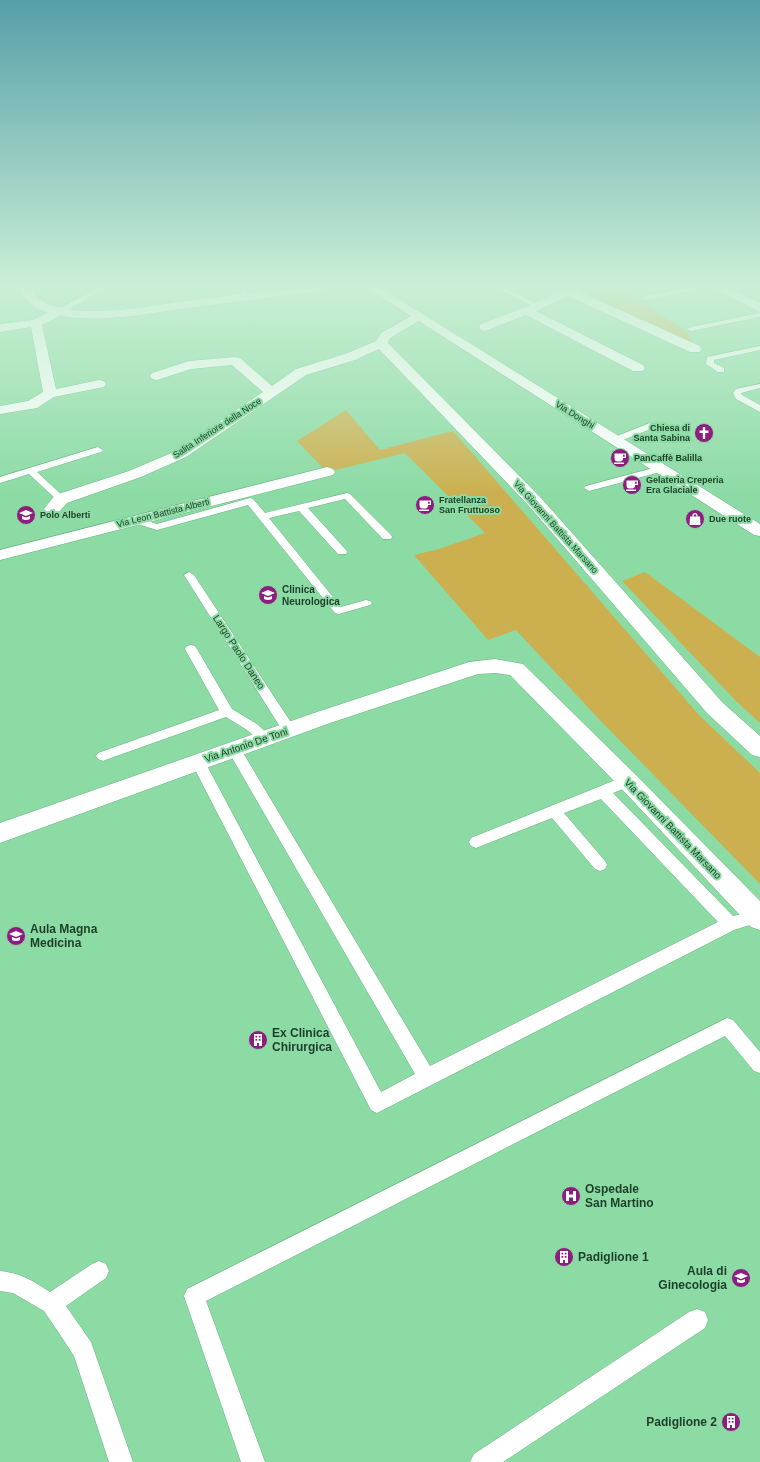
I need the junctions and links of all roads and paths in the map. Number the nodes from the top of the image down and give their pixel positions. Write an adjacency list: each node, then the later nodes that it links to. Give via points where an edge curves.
1 (43, 356): 13 (street)
2 (352, 356): 12 (street, Salita Inferiore della Noce, via 301,372)
3 (393, 356): 40 (street, Via Giovanni Battista Marsano, via 535,502 715,708)
4 (482, 356): 17 (street, Via Donghi)
5 (617, 356): 7 (street)
6 (726, 356): 8 (lane, via 710,360 710,364)
7 (638, 368)
8 (721, 370)
9 (157, 376): 12 (street, via 189,365 235,361)
10 (99, 384): 13 (street)
11 (760, 386): 15 (lane, via 737,393)
12 (271, 392): 24 (street, Salita Inferiore della Noce, via 181,454)
13 (50, 394): 14 (street, via 32,405)
14 (0, 410)
15 (760, 410)
16 (650, 426): 17 (lane)
17 (615, 440): 19 (street, Via Donghi)
18 (98, 450): 20 (lane)
19 (660, 469): 23 (lane); 28 (street, Via Donghi)
20 (31, 470): 22 (lane); 24 (lane)
21 (327, 472): 27 (street, Via Leon Battista Alberti)
22 (0, 480)
23 (589, 488)
24 (57, 504)
25 (301, 507): 26 (lane); 29 (lane, via 347,496); 30 (lane)
26 (263, 517): 27 (lane, via 250,501 157,527); 33 (lane, via 339,611)
27 (135, 520): 31 (street, Via Leon Battista Alberti)
28 (760, 531)
29 (387, 537)
30 (342, 552)
31 (0, 555)
32 (189, 575): 37 (lane, Largo Paolo Daneo)
33 (366, 603)
34 (191, 649): 36 (lane)
35 (495, 666): 37 (street, Via Antonio De Toni, via 476,667); 43 (street, Via Giovanni Battista Marsano, via 516,669)
36 (227, 712): 38 (lane, via 252,727); 41 (lane)
37 (289, 730): 38 (street, Via Antonio De Toni)
38 (264, 738): 39 (street, Via Antonio De Toni)
39 (234, 749): 42 (street, Via Antonio De Toni); 52 (lane)
40 (760, 749)
41 (103, 756)
42 (198, 762): 46 (street, Via Antonio De Toni); 52 (lane, via 377,1104)
43 (628, 781): 44 (lane); 49 (street, Via Giovanni Battista Marsano)
44 (603, 792): 45 (lane); 50 (lane)
45 (554, 811): 47 (lane); 48 (lane)
46 (0, 833)
47 (476, 842)
48 (600, 865)
49 (759, 919): 50 (lane)
50 (730, 924): 52 (lane)
51 (760, 1065): 58 (lane, via 726,1026 194,1296)
52 (427, 1077)
53 (99, 1270): 55 (lane)
54 (0, 1281): 55 (lane, via 16,1283)
55 (52, 1304): 57 (lane, via 83,1350)
56 (697, 1320): 59 (lane)
57 (121, 1462)
58 (253, 1462)
59 (482, 1462)

